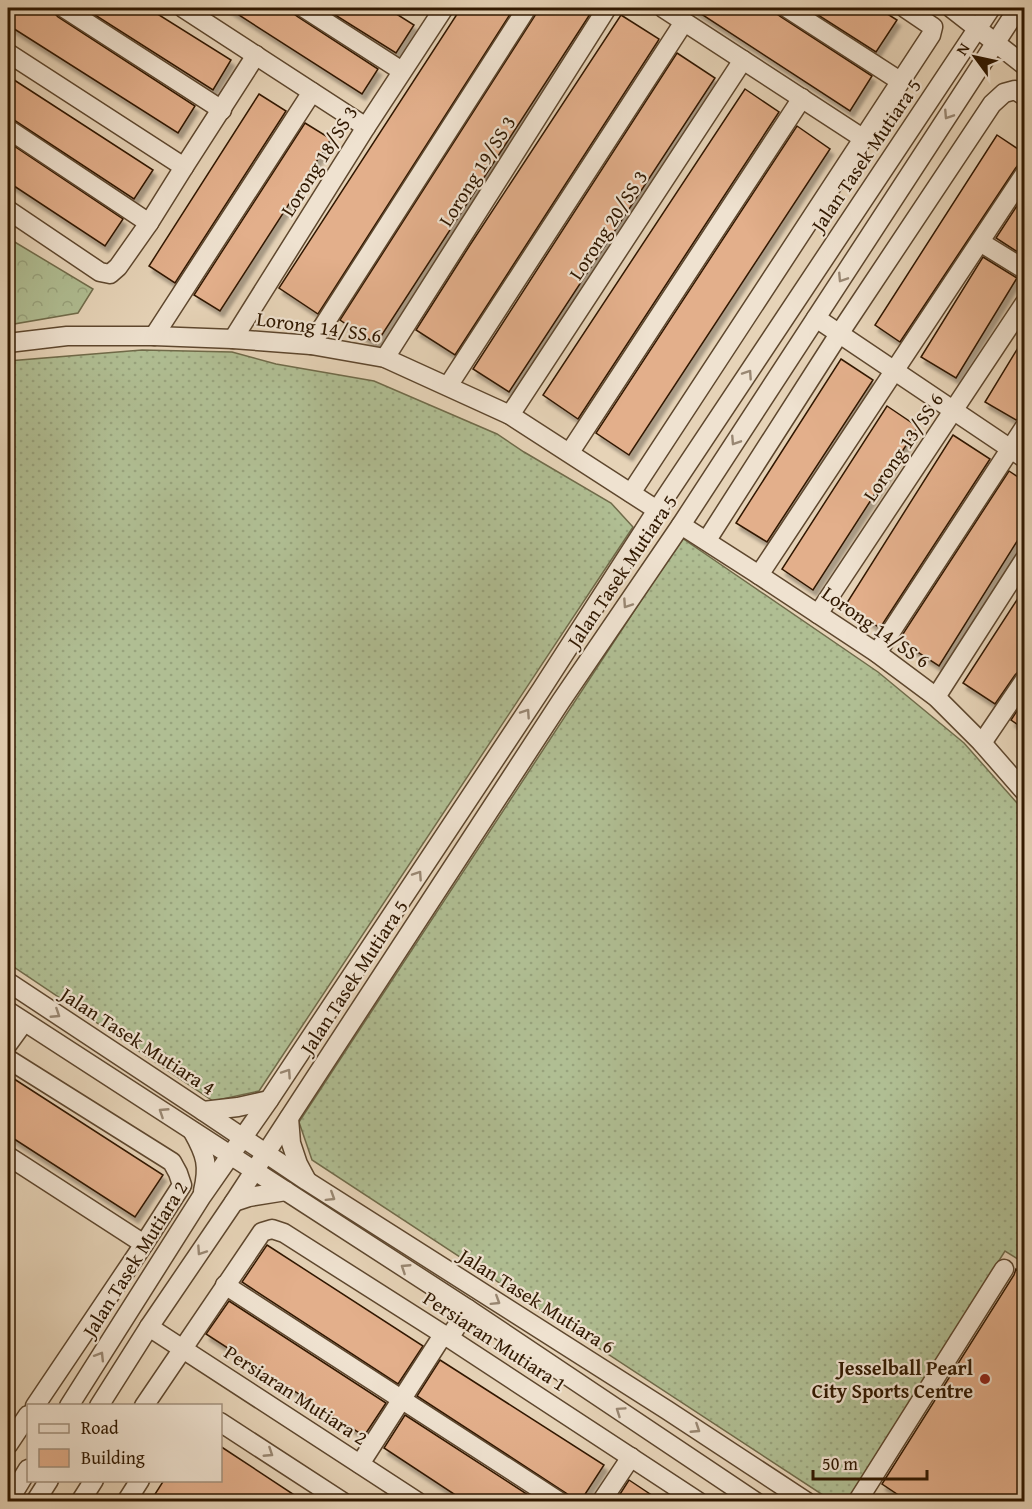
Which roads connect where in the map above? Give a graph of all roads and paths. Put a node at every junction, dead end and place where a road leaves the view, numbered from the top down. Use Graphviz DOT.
graph roads {
  1 [pos="64,8"];
  2 [pos="183,8"];
  3 [pos="304,8"];
  4 [pos="527,8"];
  5 [pos="607,8"];
  6 [pos="663,8"];
  7 [pos="787,8"];
  8 [pos="905,8"];
  9 [pos="951,8"];
  10 [pos="991,8"];
  11 [pos="437,10"];
  12 [pos="1016,14"];
  13 [pos="684,22"];
  14 [pos="978,28"];
  15 [pos="996,43"];
  16 [pos="8,53"];
  17 [pos="256,56"];
  18 [pos="743,60"];
  19 [pos="1024,65"];
  20 [pos="402,71"];
  21 [pos="900,81"];
  22 [pos="312,92"];
  23 [pos="1024,96"];
  24 [pos="802,98"];
  25 [pos="222,110"];
  26 [pos="366,127"];
  27 [pos="8,129"];
  28 [pos="864,139"];
  29 [pos="184,167"];
  30 [pos="1024,175"];
  31 [pos="8,210"];
  32 [pos="149,223"];
  33 [pos="980,242"];
  34 [pos="1024,269"];
  35 [pos="1024,304"];
  36 [pos="826,325"];
  37 [pos="154,336"];
  38 [pos="233,339"];
  39 [pos="8,343"];
  40 [pos="310,345"];
  41 [pos="385,358"];
  42 [pos="894,371"];
  43 [pos="448,386"];
  44 [pos="954,411"];
  45 [pos="510,415"];
  46 [pos="1024,428"];
  47 [pos="570,453"];
  48 [pos="1018,453"];
  49 [pos="631,493"];
  50 [pos="657,510"];
  51 [pos="681,525"];
  52 [pos="706,540"];
  53 [pos="1024,560"];
  54 [pos="759,575"];
  55 [pos="818,614"];
  56 [pos="877,653"];
  57 [pos="1024,681"];
  58 [pos="541,690"];
  59 [pos="936,697"];
  60 [pos="561,701"];
  61 [pos="982,743"];
  62 [pos="1024,792"];
  63 [pos="8,982"];
  64 [pos="8,1011"];
  65 [pos="24,1022"];
  66 [pos="8,1044"];
  67 [pos="8,1059"];
  68 [pos="269,1100"];
  69 [pos="203,1111"];
  70 [pos="289,1118"];
  71 [pos="193,1132"];
  72 [pos="242,1138"];
  73 [pos="265,1153"];
  74 [pos="230,1154"];
  75 [pos="8,1156"];
  76 [pos="254,1171"];
  77 [pos="307,1181"];
  78 [pos="286,1191"];
  79 [pos="202,1196"];
  80 [pos="234,1202"];
  81 [pos="144,1244"];
  82 [pos="1004,1269"];
  83 [pos="225,1285"];
  84 [pos="468,1310"];
  85 [pos="149,1327"];
  86 [pos="446,1336"];
  87 [pos="182,1348"];
  88 [pos="401,1399"];
  89 [pos="43,1403"];
  90 [pos="70,1404"];
  91 [pos="100,1404"];
  92 [pos="145,1404"];
  93 [pos="667,1410"];
  94 [pos="27,1416"];
  95 [pos="222,1423"];
  96 [pos="651,1432"];
  97 [pos="8,1445"];
  98 [pos="631,1457"];
  99 [pos="360,1464"];
  100 [pos="27,1471"];
  101 [pos="48,1482"];
  102 [pos="93,1482"];
  103 [pos="139,1482"];
  104 [pos="8,1502"];
  105 [pos="34,1502"];
  106 [pos="80,1502"];
  107 [pos="126,1502"];
  108 [pos="343,1502"];
  109 [pos="417,1502"];
  110 [pos="560,1502"];
  111 [pos="601,1502"];
  112 [pos="699,1502"];
  113 [pos="756,1502"];
  114 [pos="807,1502"];
  115 [pos="856,1502"];
  1 -- 25 [label="street"];
  2 -- 17 [label="street"];
  3 -- 20 [label="street"];
  4 -- 40 [label="street"];
  5 -- 41 [label="street, Lorong 19/SS 3"];
  6 -- 13 [label="street"];
  7 -- 21 [label="street"];
  8 -- 21 [label="street, Jalan Tasek Mutiara 5"];
  9 -- 14 [label="street"];
  10 -- 14 [label="street, Jalan Tasek Mutiara 5"];
  11 -- 20 [label="street, Lorong 18/SS 3"];
  12 -- 15 [label="street, Jalan Tasek Mutiara 5"];
  13 -- 18 [label="street"];
  13 -- 43 [label="street"];
  14 -- 15 [label="street"];
  50 -- 14 [label="street, Jalan Tasek Mutiara 5, one-way"];
  15 -- 19 [label="street"];
  15 -- 36 [label="street, Jalan Tasek Mutiara 5, one-way"];
  16 -- 29 [label="street"];
  17 -- 22 [label="street"];
  17 -- 25 [label="street"];
  18 -- 24 [label="street"];
  18 -- 45 [label="street, Lorong 20/SS 3"];
  20 -- 26 [label="street, Lorong 18/SS 3"];
  21 -- 28 [label="street, Jalan Tasek Mutiara 5"];
  22 -- 26 [label="street"];
  22 -- 37 [label="street"];
  23 -- 36 [label="street, Jalan Tasek Mutiara 5"];
  24 -- 28 [label="street"];
  24 -- 47 [label="street"];
  25 -- 29 [label="street"];
  26 -- 38 [label="street, Lorong 18/SS 3"];
  27 -- 32 [label="street"];
  28 -- 49 [label="street, Jalan Tasek Mutiara 5"];
  29 -- 32 [label="street"];
  30 -- 33 [label="street"];
  31 -- 32 [label="street"];
  33 -- 34 [label="street"];
  33 -- 42 [label="street"];
  35 -- 44 [label="street, Lorong 13/SS 6"];
  36 -- 42 [label="street"];
  36 -- 51 [label="street, Jalan Tasek Mutiara 5, one-way"];
  36 -- 52 [label="street, Jalan Tasek Mutiara 5"];
  37 -- 38 [label="street, Lorong 14/SS 6"];
  37 -- 39 [label="street, Lorong 14/SS 6"];
  38 -- 40 [label="street, Lorong 14/SS 6"];
  40 -- 41 [label="street, Lorong 14/SS 6"];
  41 -- 43 [label="street, Lorong 14/SS 6"];
  42 -- 44 [label="street"];
  42 -- 54 [label="street"];
  43 -- 45 [label="street, Lorong 14/SS 6"];
  44 -- 48 [label="street"];
  44 -- 55 [label="street, Lorong 13/SS 6"];
  45 -- 47 [label="street, Lorong 14/SS 6"];
  46 -- 48 [label="street"];
  47 -- 49 [label="street, Lorong 14/SS 6"];
  48 -- 56 [label="street"];
  49 -- 50 [label="street, Lorong 14/SS 6"];
  50 -- 58 [label="street, Jalan Tasek Mutiara 5"];
  51 -- 52 [label="street, Lorong 14/SS 6"];
  51 -- 60 [label="street, Jalan Tasek Mutiara 5, one-way"];
  52 -- 54 [label="street, Lorong 14/SS 6"];
  53 -- 59 [label="street"];
  54 -- 55 [label="street, Lorong 14/SS 6"];
  55 -- 56 [label="street, Lorong 14/SS 6"];
  56 -- 59 [label="street, Lorong 14/SS 6"];
  57 -- 61 [label="street"];
  58 -- 60 [label="street"];
  68 -- 58 [label="street, Jalan Tasek Mutiara 5, one-way"];
  59 -- 61 [label="street, Lorong 14/SS 6"];
  60 -- 70 [label="street, Jalan Tasek Mutiara 5"];
  61 -- 62 [label="street, Lorong 14/SS 6"];
  63 -- 69 [label="street, Jalan Tasek Mutiara 4, one-way"];
  64 -- 65 [label="street"];
  65 -- 66 [label="street"];
  71 -- 65 [label="street, one-way"];
  67 -- 81 [label="street"];
  68 -- 69 [label="street"];
  68 -- 72 [label="street, Jalan Tasek Mutiara 5"];
  69 -- 72 [label="street, Jalan Tasek Mutiara 4"];
  70 -- 73 [label="street, Jalan Tasek Mutiara 5"];
  70 -- 77 [label="street"];
  71 -- 74 [label="street"];
  71 -- 79 [label="street"];
  72 -- 73 [label="street, Jalan Tasek Mutiara 6"];
  72 -- 74 [label="street, Jalan Tasek Mutiara 2"];
  73 -- 76 [label="street"];
  73 -- 77 [label="street, Jalan Tasek Mutiara 6"];
  74 -- 76 [label="street"];
  74 -- 79 [label="street, Jalan Tasek Mutiara 2"];
  75 -- 81 [label="street"];
  76 -- 78 [label="street"];
  76 -- 80 [label="street"];
  77 -- 93 [label="street, Jalan Tasek Mutiara 6, one-way"];
  78 -- 80 [label="street"];
  84 -- 78 [label="street, one-way"];
  90 -- 79 [label="street, Jalan Tasek Mutiara 2, one-way"];
  80 -- 85 [label="street, one-way"];
  81 -- 89 [label="street"];
  82 -- 115 [label="street"];
  83 -- 86 [label="street, Persiaran Mutiara 1"];
  83 -- 87 [label="street"];
  83 -- 88 [label="street"];
  84 -- 86 [label="street"];
  96 -- 84 [label="street, one-way"];
  85 -- 87 [label="street, Persiaran Mutiara 2"];
  85 -- 91 [label="street"];
  86 -- 88 [label="street"];
  86 -- 98 [label="street, Persiaran Mutiara 1"];
  87 -- 92 [label="street"];
  87 -- 99 [label="street, Persiaran Mutiara 2"];
  88 -- 99 [label="street"];
  88 -- 110 [label="street"];
  93 -- 96 [label="street"];
  93 -- 114 [label="street, Jalan Tasek Mutiara 6, one-way"];
  94 -- 97 [label="street"];
  95 -- 108 [label="street, one-way"];
  96 -- 113 [label="street"];
  98 -- 111 [label="street"];
  98 -- 112 [label="street, Persiaran Mutiara 1"];
  99 -- 109 [label="street, Persiaran Mutiara 2"];
  100 -- 104 [label="street"];
  101 -- 105 [label="street"];
  102 -- 106 [label="street"];
  103 -- 107 [label="street"];
}
